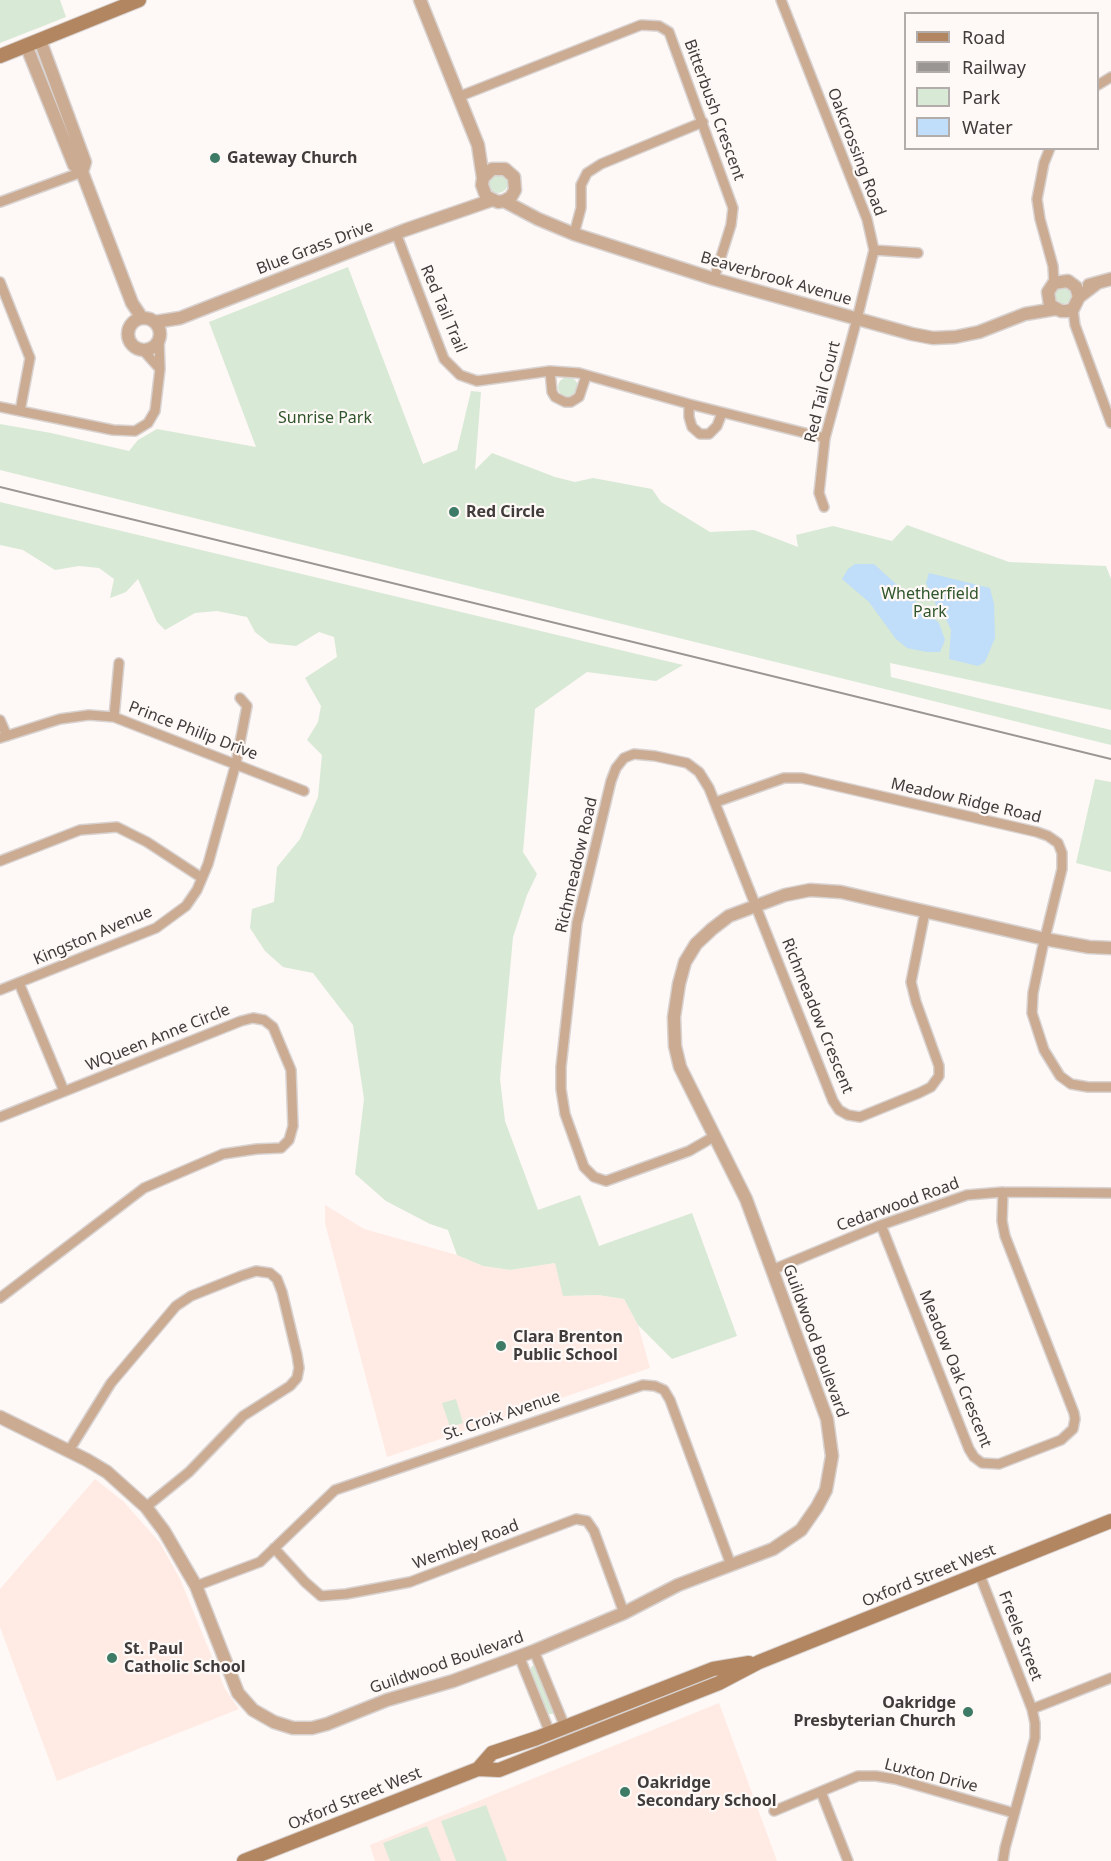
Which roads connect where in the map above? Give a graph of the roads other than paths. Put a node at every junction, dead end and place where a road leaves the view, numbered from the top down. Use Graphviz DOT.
graph roads {
  1 [pos="139,0"];
  2 [pos="420,0"];
  3 [pos="781,0"];
  4 [pos="40,40"];
  5 [pos="26,45"];
  6 [pos="0,56"];
  7 [pos="458,97"];
  8 [pos="703,122"];
  9 [pos="478,145"];
  10 [pos="1049,150"];
  11 [pos="499,168"];
  12 [pos="82,172"];
  13 [pos="482,182"];
  14 [pos="515,190"];
  15 [pos="498,200"];
  16 [pos="0,202"];
  17 [pos="463,209"];
  18 [pos="523,209"];
  19 [pos="396,233"];
  20 [pos="574,234"];
  21 [pos="874,250"];
  22 [pos="918,253"];
  23 [pos="1053,266"];
  24 [pos="714,279"];
  25 [pos="1111,279"];
  26 [pos="0,282"];
  27 [pos="1051,287"];
  28 [pos="1069,299"];
  29 [pos="1025,314"];
  30 [pos="180,318"];
  31 [pos="857,319"];
  32 [pos="137,320"];
  33 [pos="155,322"];
  34 [pos="160,337"];
  35 [pos="142,349"];
  36 [pos="160,369"];
  37 [pos="550,371"];
  38 [pos="586,376"];
  39 [pos="1107,399"];
  40 [pos="689,404"];
  41 [pos="0,407"];
  42 [pos="20,411"];
  43 [pos="722,413"];
  44 [pos="1111,423"];
  45 [pos="825,438"];
  46 [pos="824,507"];
  47 [pos="119,663"];
  48 [pos="240,698"];
  49 [pos="114,717"];
  50 [pos="0,720"];
  51 [pos="3,737"];
  52 [pos="236,763"];
  53 [pos="304,791"];
  54 [pos="716,802"];
  55 [pos="0,861"];
  56 [pos="202,878"];
  57 [pos="757,905"];
  58 [pos="925,912"];
  59 [pos="1045,939"];
  60 [pos="1111,948"];
  61 [pos="20,983"];
  62 [pos="0,990"];
  63 [pos="1111,1087"];
  64 [pos="64,1091"];
  65 [pos="0,1117"];
  66 [pos="715,1136"];
  67 [pos="1003,1192"];
  68 [pos="1111,1192"];
  69 [pos="881,1226"];
  70 [pos="772,1270"];
  71 [pos="0,1298"];
  72 [pos="1,1421"];
  73 [pos="70,1449"];
  74 [pos="146,1507"];
  75 [pos="1111,1521"];
  76 [pos="274,1548"];
  77 [pos="731,1565"];
  78 [pos="979,1573"];
  79 [pos="196,1586"];
  80 [pos="624,1613"];
  81 [pos="534,1651"];
  82 [pos="519,1656"];
  83 [pos="759,1662"];
  84 [pos="1111,1678"];
  85 [pos="1032,1709"];
  86 [pos="565,1727"];
  87 [pos="550,1733"];
  88 [pos="478,1768"];
  89 [pos="821,1792"];
  90 [pos="774,1811"];
  91 [pos="1014,1813"];
  92 [pos="244,1861"];
  93 [pos="848,1861"];
  94 [pos="1003,1861"];
  1 -- 4 [label="main road"];
  2 -- 7 [label="street"];
  3 -- 21 [label="street, Oakcrossing Road"];
  4 -- 5 [label="main road"];
  4 -- 12 [label="street"];
  5 -- 6 [label="main road"];
  5 -- 12 [label="street"];
  7 -- 8 [label="street, Bitterbush Crescent"];
  7 -- 9 [label="street"];
  8 -- 20 [label="street"];
  8 -- 24 [label="street, Bitterbush Crescent"];
  9 -- 11 [label="street"];
  9 -- 13 [label="street"];
  10 -- 23 [label="street"];
  11 -- 13 [label="street"];
  11 -- 14 [label="street"];
  12 -- 16 [label="street"];
  12 -- 32 [label="street"];
  13 -- 15 [label="street"];
  13 -- 17 [label="street"];
  14 -- 15 [label="street"];
  14 -- 18 [label="street"];
  15 -- 17 [label="street, Blue Grass Drive"];
  15 -- 18 [label="street, Beaverbrook Avenue"];
  17 -- 19 [label="street, Blue Grass Drive"];
  18 -- 20 [label="street, Beaverbrook Avenue"];
  19 -- 30 [label="street, Blue Grass Drive"];
  19 -- 37 [label="street, Red Tail Trail"];
  20 -- 24 [label="street, Beaverbrook Avenue"];
  21 -- 22 [label="street"];
  21 -- 31 [label="street, Oakcrossing Road"];
  23 -- 27 [label="street"];
  23 -- 28 [label="street"];
  24 -- 31 [label="street, Beaverbrook Avenue"];
  25 -- 28 [label="street, Beaverbrook Avenue"];
  26 -- 42 [label="street"];
  27 -- 28 [label="street"];
  27 -- 28 [label="street"];
  27 -- 29 [label="street, Beaverbrook Avenue"];
  28 -- 29 [label="street, Beaverbrook Avenue"];
  28 -- 39 [label="street"];
  29 -- 31 [label="street, Beaverbrook Avenue"];
  30 -- 33 [label="street, Blue Grass Drive"];
  30 -- 34 [label="street, Blue Grass Drive"];
  31 -- 45 [label="street, Red Tail Court"];
  32 -- 33 [label="street"];
  32 -- 35 [label="street"];
  33 -- 34 [label="street"];
  34 -- 35 [label="street"];
  34 -- 36 [label="street"];
  35 -- 36 [label="street"];
  36 -- 42 [label="street"];
  37 -- 38 [label="street, Red Tail Trail"];
  37 -- 38 [label="street"];
  38 -- 40 [label="street, Red Tail Trail"];
  39 -- 44 [label="street"];
  40 -- 43 [label="street, Red Tail Trail"];
  40 -- 43 [label="street"];
  41 -- 42 [label="street"];
  43 -- 45 [label="street, Red Tail Trail"];
  45 -- 46 [label="street, Red Tail Court"];
  47 -- 49 [label="street"];
  48 -- 52 [label="street, Kingston Avenue"];
  49 -- 51 [label="street, Prince Philip Drive"];
  49 -- 52 [label="street, Prince Philip Drive"];
  50 -- 51 [label="street"];
  52 -- 53 [label="street, Prince Philip Drive"];
  52 -- 56 [label="street, Kingston Avenue"];
  54 -- 57 [label="street, Richmeadow Road"];
  54 -- 59 [label="street, Meadow Ridge Road"];
  54 -- 66 [label="street, Richmeadow Road"];
  55 -- 56 [label="street"];
  56 -- 61 [label="street, Kingston Avenue"];
  57 -- 58 [label="street, Guildwood Boulevard"];
  57 -- 58 [label="street, Richmeadow Crescent"];
  57 -- 66 [label="street, Guildwood Boulevard"];
  58 -- 59 [label="street, Guildwood Boulevard"];
  59 -- 60 [label="street, Guildwood Boulevard"];
  59 -- 63 [label="street, Meadow Ridge Road"];
  61 -- 62 [label="street, Kingston Avenue"];
  61 -- 64 [label="street"];
  64 -- 65 [label="street, WQueen Anne Circle"];
  64 -- 71 [label="street, WQueen Anne Circle"];
  66 -- 70 [label="street, Guildwood Boulevard"];
  67 -- 68 [label="street, Cedarwood Road"];
  67 -- 69 [label="street, Cedarwood Road"];
  67 -- 69 [label="street, Meadow Oak Crescent"];
  69 -- 70 [label="street, Cedarwood Road"];
  70 -- 77 [label="street, Guildwood Boulevard"];
  72 -- 73 [label="street, Guildwood Boulevard"];
  73 -- 74 [label="street, Guildwood Boulevard"];
  73 -- 74 [label="street"];
  74 -- 79 [label="street, Guildwood Boulevard"];
  75 -- 78 [label="main road, Oxford Street West"];
  76 -- 77 [label="street, St. Croix Avenue"];
  76 -- 79 [label="street, St. Croix Avenue"];
  76 -- 80 [label="street, Wembley Road"];
  77 -- 80 [label="street, Guildwood Boulevard"];
  78 -- 83 [label="main road, Oxford Street West"];
  78 -- 85 [label="street, Freele Street"];
  79 -- 82 [label="street, Guildwood Boulevard"];
  80 -- 81 [label="street, Guildwood Boulevard"];
  81 -- 82 [label="street, Guildwood Boulevard"];
  81 -- 86 [label="street"];
  82 -- 87 [label="street"];
  83 -- 86 [label="main road, Oxford Street West"];
  83 -- 88 [label="main road, Oxford Street West"];
  84 -- 85 [label="street"];
  85 -- 91 [label="street, Freele Street"];
  86 -- 87 [label="main road, Oxford Street West"];
  87 -- 88 [label="main road, Oxford Street West"];
  88 -- 92 [label="main road, Oxford Street West"];
  89 -- 90 [label="street, Luxton Drive"];
  89 -- 91 [label="street, Luxton Drive"];
  89 -- 93 [label="street"];
  91 -- 94 [label="street, Freele Street"];
}
